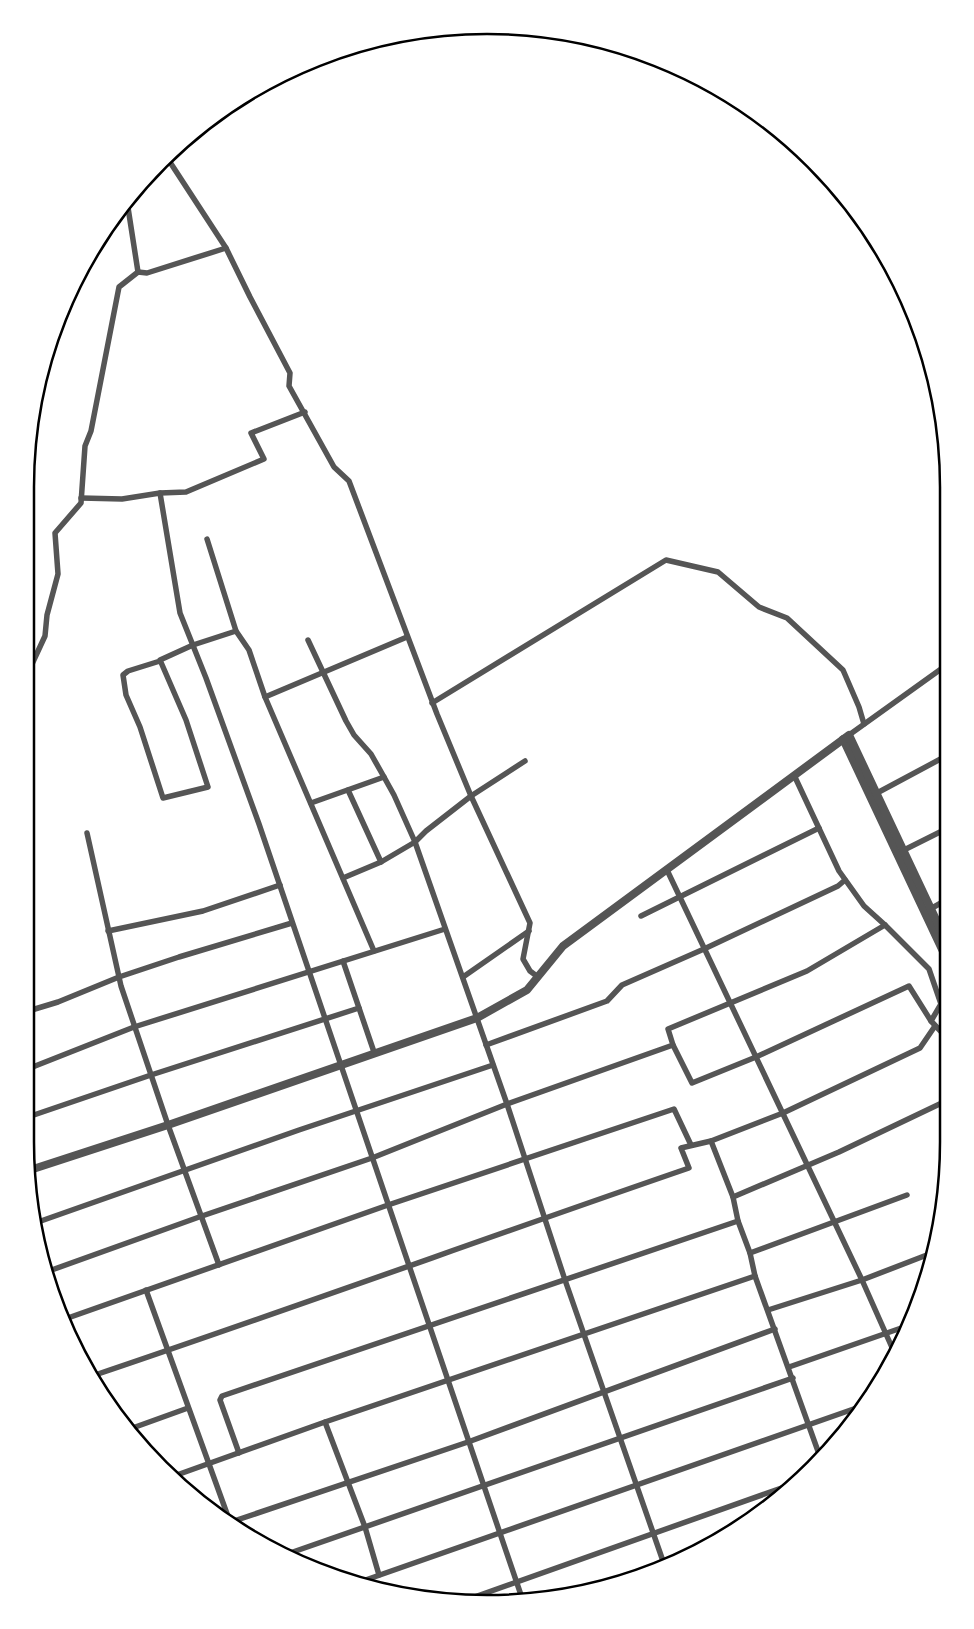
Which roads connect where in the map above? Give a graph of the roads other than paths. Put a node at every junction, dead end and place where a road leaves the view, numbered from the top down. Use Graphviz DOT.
graph roads {
  1 [pos="171,163"];
  2 [pos="128,209"];
  3 [pos="226,248"];
  4 [pos="138,272"];
  5 [pos="305,412"];
  6 [pos="160,493"];
  7 [pos="81,498"];
  8 [pos="207,539"];
  9 [pos="236,631"];
  10 [pos="407,638"];
  11 [pos="308,640"];
  12 [pos="193,645"];
  13 [pos="34,660"];
  14 [pos="160,661"];
  15 [pos="940,670"];
  16 [pos="324,674"];
  17 [pos="265,697"];
  18 [pos="432,703"];
  19 [pos="864,724"];
  20 [pos="846,737"];
  21 [pos="940,759"];
  22 [pos="525,761"];
  23 [pos="794,776"];
  24 [pos="384,777"];
  25 [pos="348,790"];
  26 [pos="877,793"];
  27 [pos="471,796"];
  28 [pos="311,803"];
  29 [pos="819,828"];
  30 [pos="940,832"];
  31 [pos="87,833"];
  32 [pos="415,842"];
  33 [pos="904,850"];
  34 [pos="381,862"];
  35 [pos="667,870"];
  36 [pos="343,878"];
  37 [pos="845,880"];
  38 [pos="280,885"];
  39 [pos="680,897"];
  40 [pos="940,904"];
  41 [pos="932,908"];
  42 [pos="641,916"];
  43 [pos="292,923"];
  44 [pos="885,925"];
  45 [pos="940,926"];
  46 [pos="445,929"];
  47 [pos="108,931"];
  48 [pos="529,931"];
  49 [pos="940,944"];
  50 [pos="704,949"];
  51 [pos="374,951"];
  52 [pos="343,961"];
  53 [pos="308,972"];
  54 [pos="463,977"];
  55 [pos="538,977"];
  56 [pos="119,978"];
  57 [pos="940,1001"];
  58 [pos="730,1003"];
  59 [pos="940,1006"];
  60 [pos="359,1008"];
  61 [pos="34,1009"];
  62 [pos="325,1018"];
  63 [pos="477,1018"];
  64 [pos="933,1023"];
  65 [pos="134,1027"];
  66 [pos="940,1030"];
  67 [pos="486,1045"];
  68 [pos="674,1045"];
  69 [pos="374,1052"];
  70 [pos="756,1057"];
  71 [pos="340,1064"];
  72 [pos="493,1065"];
  73 [pos="34,1066"];
  74 [pos="151,1075"];
  75 [pos="507,1104"];
  76 [pos="940,1104"];
  77 [pos="356,1111"];
  78 [pos="782,1113"];
  79 [pos="34,1115"];
  80 [pos="168,1126"];
  81 [pos="711,1141"];
  82 [pos="692,1146"];
  83 [pos="372,1158"];
  84 [pos="526,1158"];
  85 [pos="807,1166"];
  86 [pos="35,1168"];
  87 [pos="184,1169"];
  88 [pos="907,1195"];
  89 [pos="733,1197"];
  90 [pos="388,1205"];
  91 [pos="202,1216"];
  92 [pos="544,1218"];
  93 [pos="41,1221"];
  94 [pos="738,1221"];
  95 [pos="834,1222"];
  96 [pos="750,1253"];
  97 [pos="926,1255"];
  98 [pos="219,1265"];
  99 [pos="409,1267"];
  100 [pos="52,1270"];
  101 [pos="755,1276"];
  102 [pos="565,1280"];
  103 [pos="862,1280"];
  104 [pos="146,1290"];
  105 [pos="768,1310"];
  106 [pos="69,1317"];
  107 [pos="428,1326"];
  108 [pos="775,1329"];
  109 [pos="900,1329"];
  110 [pos="584,1334"];
  111 [pos="886,1334"];
  112 [pos="892,1347"];
  113 [pos="168,1350"];
  114 [pos="789,1367"];
  115 [pos="97,1374"];
  116 [pos="793,1378"];
  117 [pos="448,1382"];
  118 [pos="604,1392"];
  119 [pos="188,1408"];
  120 [pos="853,1409"];
  121 [pos="325,1422"];
  122 [pos="808,1425"];
  123 [pos="135,1427"];
  124 [pos="621,1439"];
  125 [pos="468,1442"];
  126 [pos="818,1451"];
  127 [pos="239,1453"];
  128 [pos="209,1464"];
  129 [pos="179,1474"];
  130 [pos="347,1482"];
  131 [pos="637,1485"];
  132 [pos="483,1487"];
  133 [pos="779,1489"];
  134 [pos="227,1513"];
  135 [pos="236,1520"];
  136 [pos="365,1528"];
  137 [pos="499,1533"];
  138 [pos="654,1533"];
  139 [pos="295,1552"];
  140 [pos="663,1560"];
  141 [pos="379,1574"];
  142 [pos="366,1579"];
  143 [pos="516,1583"];
  144 [pos="520,1594"];
  145 [pos="481,1595"];
  1 -- 3 [label="street"];
  2 -- 4 [label="street"];
  3 -- 4 [label="street"];
  3 -- 5 [label="street"];
  4 -- 7 [label="street"];
  5 -- 6 [label="street"];
  5 -- 10 [label="street"];
  6 -- 7 [label="street"];
  6 -- 12 [label="street"];
  7 -- 13 [label="street"];
  8 -- 9 [label="street"];
  9 -- 12 [label="street"];
  9 -- 17 [label="street"];
  10 -- 16 [label="street"];
  10 -- 18 [label="street"];
  11 -- 16 [label="street"];
  12 -- 14 [label="street"];
  12 -- 38 [label="street"];
  14 -- 14 [label="street"];
  15 -- 19 [label="street"];
  16 -- 17 [label="street"];
  16 -- 24 [label="street"];
  17 -- 28 [label="street"];
  18 -- 19 [label="street"];
  18 -- 27 [label="street"];
  19 -- 20 [label="street"];
  20 -- 23 [label="street"];
  20 -- 26 [label="street"];
  20 -- 49 [label="street"];
  21 -- 26 [label="street"];
  22 -- 27 [label="street"];
  23 -- 29 [label="street"];
  23 -- 35 [label="street"];
  24 -- 25 [label="street"];
  24 -- 32 [label="street"];
  25 -- 28 [label="street"];
  25 -- 34 [label="street"];
  26 -- 33 [label="street"];
  27 -- 32 [label="street"];
  27 -- 48 [label="street"];
  28 -- 36 [label="street"];
  29 -- 37 [label="street"];
  29 -- 39 [label="street"];
  30 -- 33 [label="street"];
  31 -- 47 [label="street"];
  32 -- 34 [label="street"];
  32 -- 46 [label="street"];
  33 -- 41 [label="street"];
  34 -- 36 [label="street"];
  35 -- 39 [label="street"];
  35 -- 55 [label="street"];
  36 -- 51 [label="street"];
  37 -- 44 [label="street"];
  37 -- 50 [label="street"];
  38 -- 43 [label="street"];
  38 -- 47 [label="street"];
  39 -- 42 [label="street"];
  39 -- 50 [label="street"];
  40 -- 41 [label="street"];
  41 -- 45 [label="street"];
  43 -- 53 [label="street"];
  43 -- 56 [label="street"];
  44 -- 57 [label="street"];
  44 -- 58 [label="street"];
  46 -- 51 [label="street"];
  46 -- 54 [label="street"];
  47 -- 56 [label="street"];
  48 -- 54 [label="street"];
  48 -- 55 [label="street"];
  50 -- 58 [label="street"];
  50 -- 67 [label="street"];
  51 -- 52 [label="street"];
  52 -- 53 [label="street"];
  52 -- 60 [label="street"];
  53 -- 62 [label="street"];
  53 -- 65 [label="street"];
  54 -- 63 [label="street"];
  55 -- 63 [label="street"];
  56 -- 61 [label="street"];
  56 -- 65 [label="street"];
  58 -- 68 [label="street"];
  58 -- 70 [label="street"];
  59 -- 64 [label="street"];
  60 -- 62 [label="street"];
  60 -- 69 [label="street"];
  62 -- 71 [label="street"];
  62 -- 74 [label="street"];
  63 -- 67 [label="street"];
  63 -- 69 [label="street"];
  64 -- 66 [label="street"];
  64 -- 70 [label="street"];
  64 -- 78 [label="street"];
  65 -- 73 [label="street"];
  65 -- 74 [label="street"];
  67 -- 72 [label="street"];
  68 -- 70 [label="street"];
  68 -- 75 [label="street"];
  69 -- 71 [label="street"];
  70 -- 78 [label="street"];
  71 -- 77 [label="street"];
  71 -- 80 [label="street"];
  72 -- 75 [label="street"];
  72 -- 77 [label="street"];
  74 -- 79 [label="street"];
  74 -- 80 [label="street"];
  75 -- 83 [label="street"];
  75 -- 84 [label="street"];
  76 -- 85 [label="street"];
  77 -- 83 [label="street"];
  77 -- 87 [label="street"];
  78 -- 81 [label="street"];
  78 -- 85 [label="street"];
  80 -- 86 [label="street"];
  80 -- 87 [label="street"];
  81 -- 82 [label="street"];
  81 -- 89 [label="street"];
  82 -- 84 [label="street"];
  82 -- 92 [label="street"];
  83 -- 90 [label="street"];
  83 -- 91 [label="street"];
  84 -- 90 [label="street"];
  84 -- 92 [label="street"];
  85 -- 89 [label="street"];
  85 -- 95 [label="street"];
  87 -- 91 [label="street"];
  87 -- 93 [label="street"];
  88 -- 95 [label="street"];
  89 -- 94 [label="street"];
  90 -- 98 [label="street"];
  90 -- 99 [label="street"];
  91 -- 98 [label="street"];
  91 -- 100 [label="street"];
  92 -- 99 [label="street"];
  92 -- 102 [label="street"];
  94 -- 96 [label="street"];
  94 -- 102 [label="street"];
  95 -- 96 [label="street"];
  95 -- 103 [label="street"];
  96 -- 101 [label="street"];
  97 -- 103 [label="street"];
  98 -- 104 [label="street"];
  99 -- 107 [label="street"];
  99 -- 113 [label="street"];
  101 -- 105 [label="street"];
  101 -- 110 [label="street"];
  102 -- 107 [label="street"];
  102 -- 110 [label="street"];
  103 -- 105 [label="street"];
  103 -- 111 [label="street"];
  104 -- 106 [label="street"];
  104 -- 113 [label="street"];
  105 -- 108 [label="street"];
  107 -- 117 [label="street"];
  107 -- 127 [label="street"];
  108 -- 114 [label="street"];
  108 -- 118 [label="street"];
  109 -- 111 [label="street"];
  110 -- 117 [label="street"];
  110 -- 118 [label="street"];
  111 -- 112 [label="street"];
  111 -- 114 [label="street"];
  113 -- 115 [label="street"];
  113 -- 119 [label="street"];
  114 -- 116 [label="street"];
  116 -- 122 [label="street"];
  116 -- 124 [label="street"];
  117 -- 121 [label="street"];
  117 -- 125 [label="street"];
  118 -- 124 [label="street"];
  118 -- 125 [label="street"];
  119 -- 123 [label="street"];
  119 -- 128 [label="street"];
  120 -- 122 [label="street"];
  121 -- 127 [label="street"];
  121 -- 130 [label="street"];
  122 -- 126 [label="street"];
  122 -- 131 [label="street"];
  124 -- 131 [label="street"];
  124 -- 132 [label="street"];
  125 -- 130 [label="street"];
  125 -- 132 [label="street"];
  127 -- 128 [label="street"];
  128 -- 129 [label="street"];
  128 -- 134 [label="street"];
  130 -- 135 [label="street"];
  130 -- 136 [label="street"];
  131 -- 137 [label="street"];
  131 -- 138 [label="street"];
  132 -- 136 [label="street"];
  132 -- 137 [label="street"];
  133 -- 138 [label="street"];
  136 -- 139 [label="street"];
  136 -- 141 [label="street"];
  137 -- 141 [label="street"];
  137 -- 143 [label="street"];
  138 -- 140 [label="street"];
  138 -- 143 [label="street"];
  141 -- 142 [label="street"];
  143 -- 144 [label="street"];
  143 -- 145 [label="street"];
}
